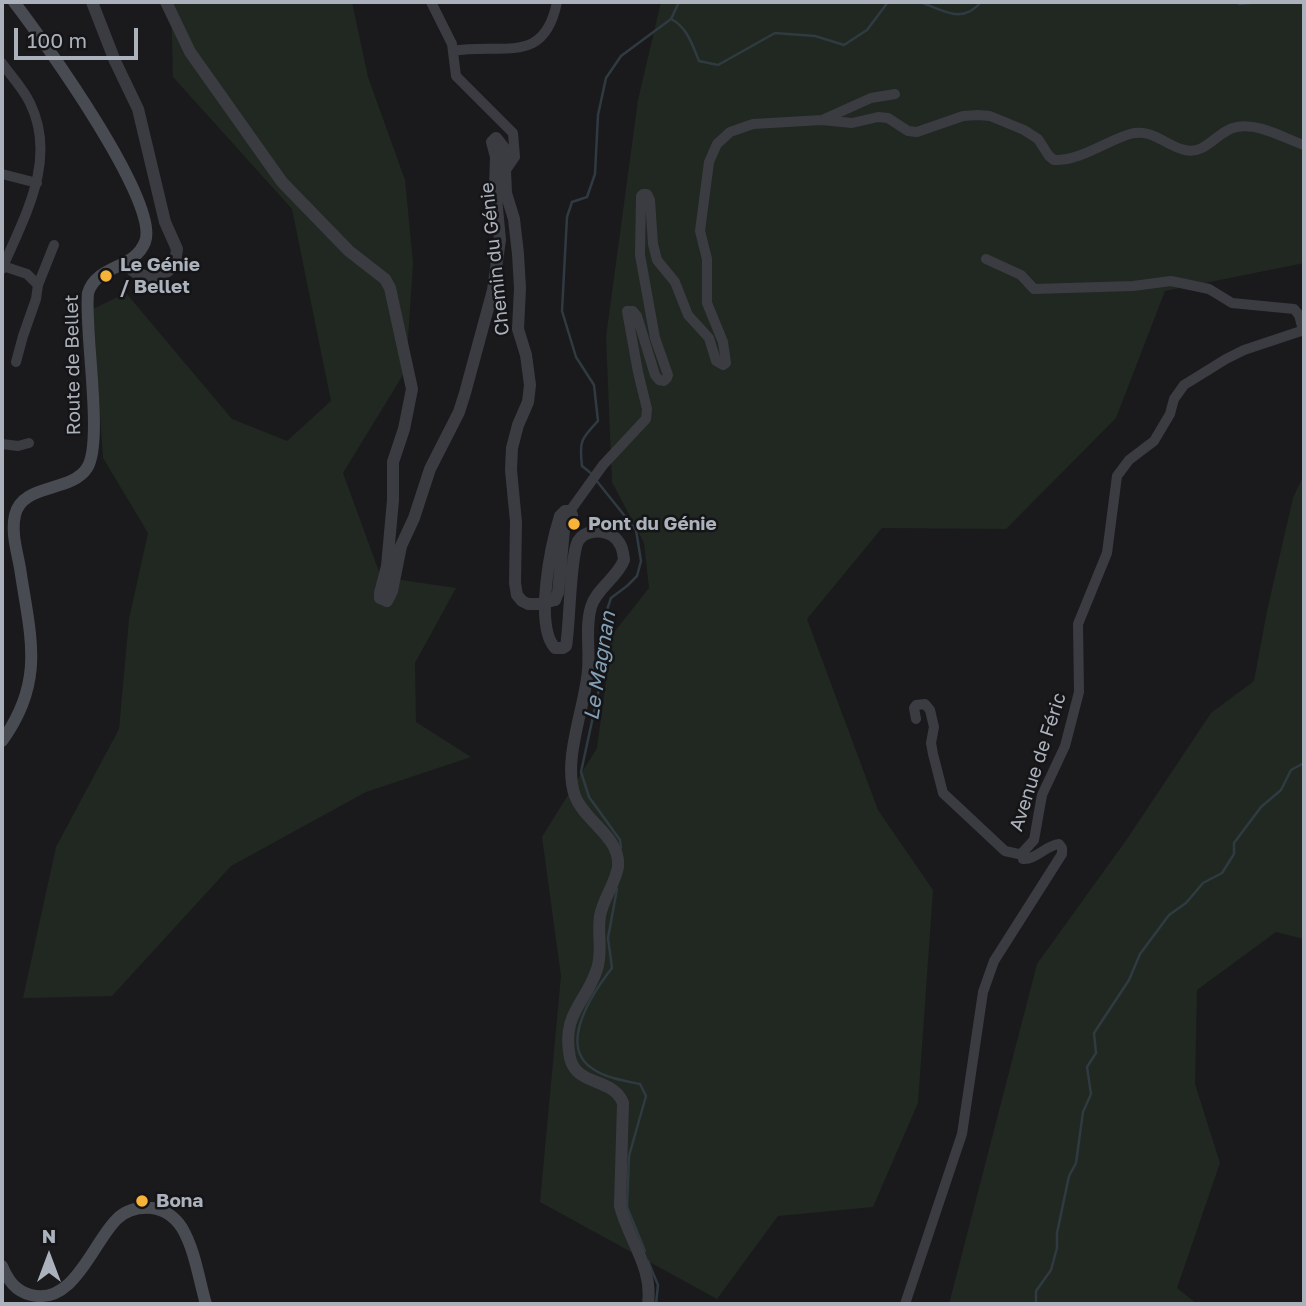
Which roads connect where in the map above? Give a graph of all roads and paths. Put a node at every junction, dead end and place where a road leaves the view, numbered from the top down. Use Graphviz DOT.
graph roads {
  1 [pos="14,2"];
  2 [pos="92,2"];
  3 [pos="166,2"];
  4 [pos="431,2"];
  5 [pos="557,2"];
  6 [pos="453,51"];
  7 [pos="2,63"];
  8 [pos="895,94"];
  9 [pos="822,120"];
  10 [pos="1304,145"];
  11 [pos="506,170"];
  12 [pos="2,174"];
  13 [pos="37,183"];
  14 [pos="54,245"];
  15 [pos="986,259"];
  16 [pos="124,264"];
  17 [pos="2,268"];
  18 [pos="38,285"];
  19 [pos="1304,330"];
  20 [pos="16,362"];
  21 [pos="29,443"];
  22 [pos="2,444"];
  23 [pos="570,511"];
  24 [pos="916,719"];
  25 [pos="2,741"];
  26 [pos="1023,855"];
  27 [pos="2,1266"];
  28 [pos="206,1304"];
  29 [pos="648,1304"];
  30 [pos="905,1304"];
  1 -- 16 [label="main road, Route de Bellet"];
  2 -- 16 [label="street"];
  3 -- 11 [label="street, Chemin du Génie"];
  4 -- 6 [label="street"];
  5 -- 6 [label="street"];
  6 -- 11 [label="street"];
  7 -- 13 [label="street"];
  8 -- 9 [label="street"];
  9 -- 10 [label="street, Chemin du Génie"];
  9 -- 23 [label="street, Chemin du Génie"];
  11 -- 23 [label="street, Chemin du Génie, bridge"];
  12 -- 13 [label="street"];
  13 -- 17 [label="street"];
  14 -- 18 [label="street"];
  15 -- 19 [label="street"];
  16 -- 25 [label="main road, Route de Bellet"];
  17 -- 18 [label="street"];
  18 -- 20 [label="street"];
  19 -- 26 [label="street, Avenue de Féric"];
  21 -- 22 [label="street"];
  23 -- 29 [label="street"];
  24 -- 26 [label="street"];
  26 -- 30 [label="street, Avenue de Féric"];
  27 -- 28 [label="main road"];
}
